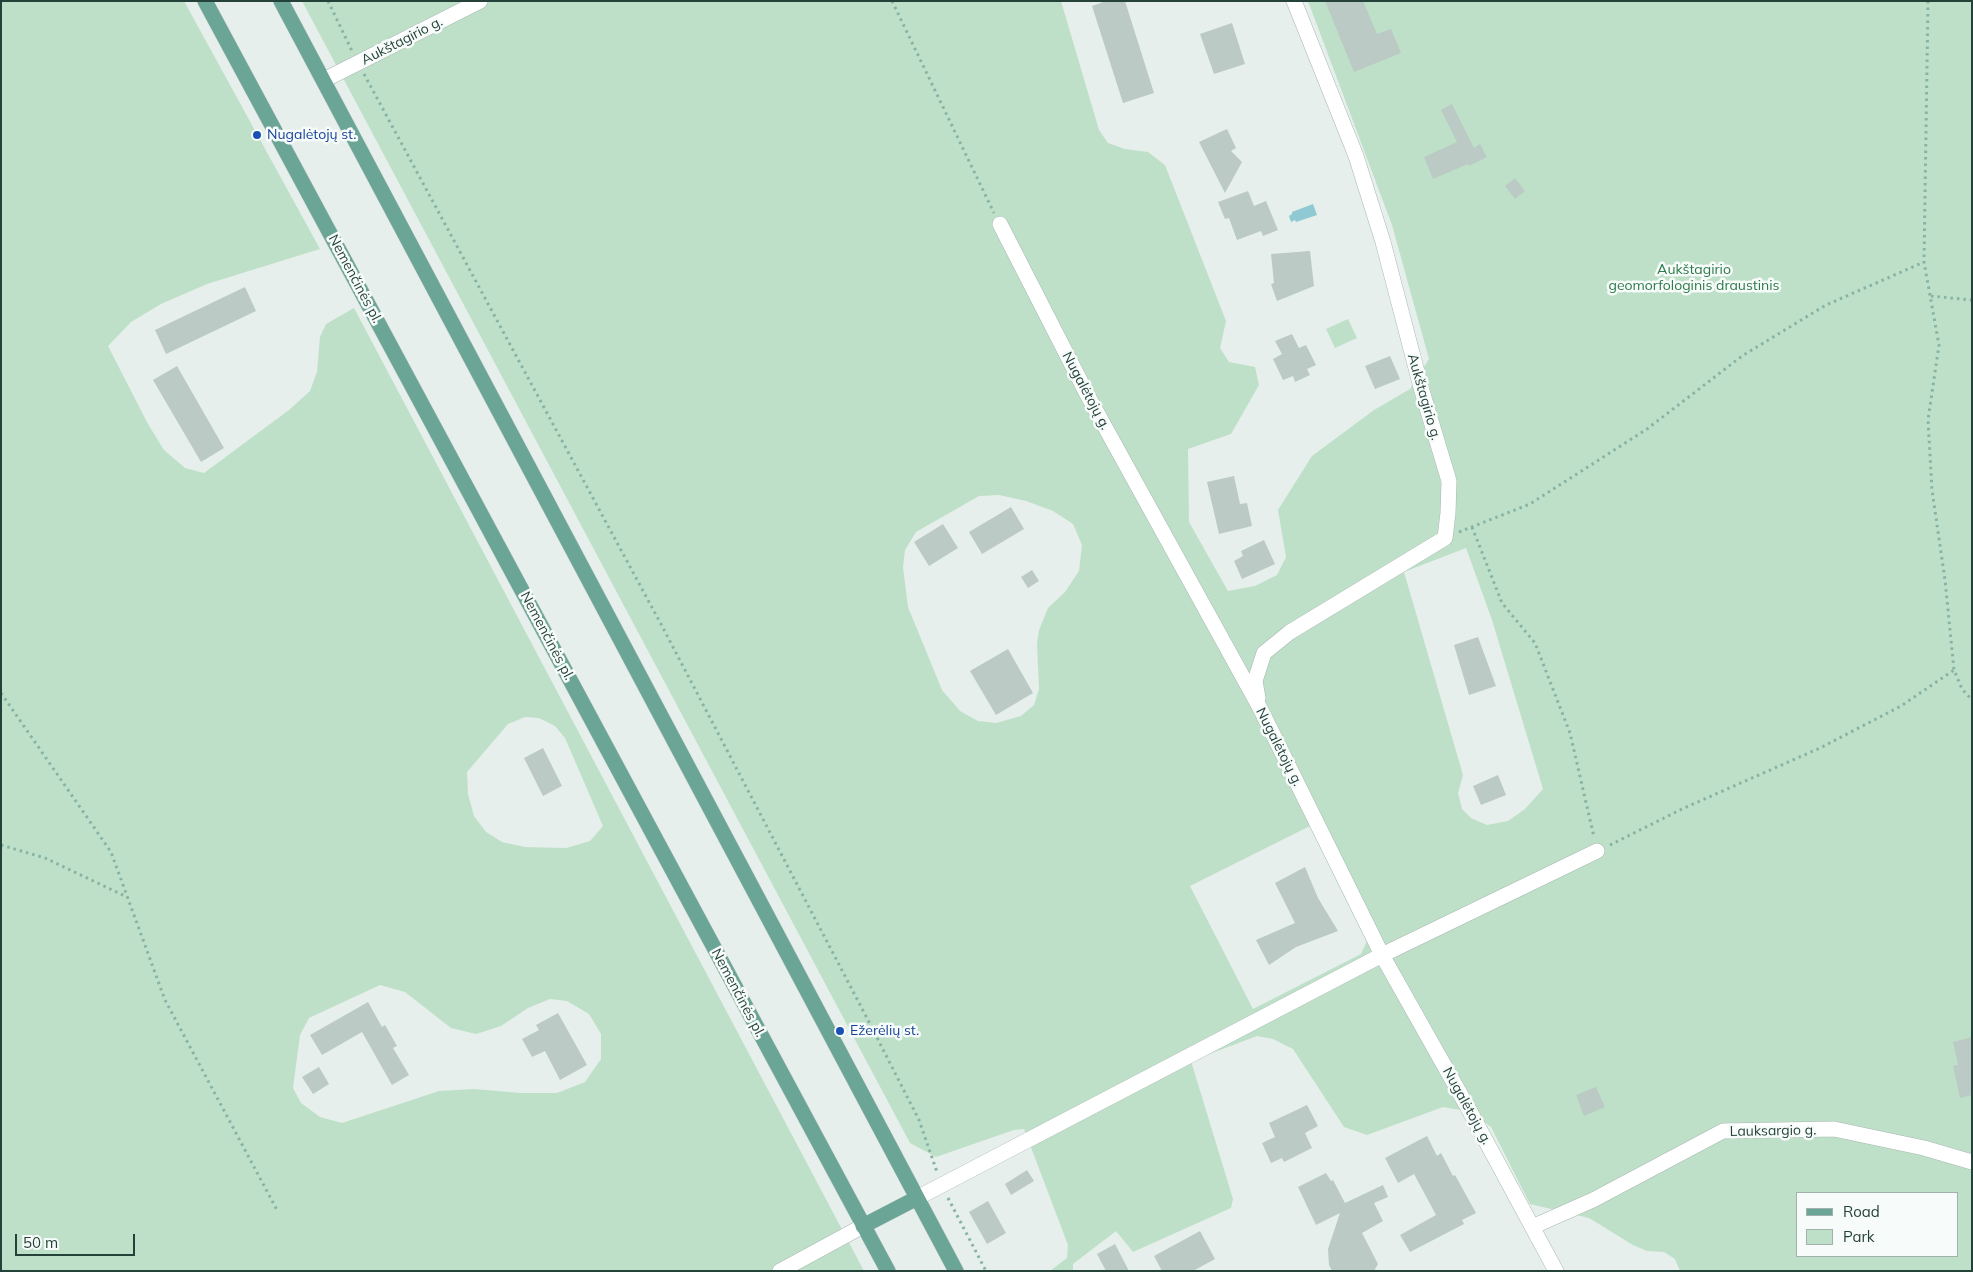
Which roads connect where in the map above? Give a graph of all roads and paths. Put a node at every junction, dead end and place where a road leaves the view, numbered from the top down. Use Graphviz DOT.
graph roads {
  1 [pos="205,1"];
  2 [pos="281,1"];
  3 [pos="328,1"];
  4 [pos="480,1"];
  5 [pos="892,1"];
  6 [pos="1294,1"];
  7 [pos="1928,1"];
  8 [pos="358,63"];
  9 [pos="324,80"];
  10 [pos="1000,224"];
  11 [pos="1924,262"];
  12 [pos="1930,296"];
  13 [pos="1972,300"];
  14 [pos="1472,527"];
  15 [pos="1445,538"];
  16 [pos="1954,670"];
  17 [pos="1,693"];
  18 [pos="1972,700"];
  19 [pos="1260,708"];
  20 [pos="1,845"];
  21 [pos="1597,851"];
  22 [pos="127,897"];
  23 [pos="1382,955"];
  24 [pos="1972,1162"];
  25 [pos="942,1186"];
  26 [pos="917,1198"];
  27 [pos="277,1210"];
  28 [pos="863,1226"];
  29 [pos="1532,1227"];
  30 [pos="780,1271"];
  31 [pos="888,1271"];
  32 [pos="956,1271"];
  33 [pos="986,1271"];
  34 [pos="1556,1271"];
  1 -- 28 [label="main road, Nemenčinės pl."];
  2 -- 9 [label="main road"];
  3 -- 8 [label="path"];
  4 -- 8 [label="street, Aukštagirio g."];
  5 -- 10 [label="path"];
  6 -- 15 [label="street, Aukštagirio g."];
  7 -- 11 [label="path"];
  8 -- 9 [label="street, Aukštagirio g."];
  8 -- 25 [label="path"];
  9 -- 26 [label="main road"];
  10 -- 19 [label="street, Nugalėtojų g."];
  11 -- 12 [label="path"];
  11 -- 14 [label="path"];
  12 -- 13 [label="path"];
  12 -- 16 [label="path"];
  14 -- 15 [label="path"];
  14 -- 21 [label="path"];
  15 -- 19 [label="street"];
  16 -- 18 [label="path"];
  16 -- 21 [label="path"];
  17 -- 22 [label="path"];
  19 -- 23 [label="street, Nugalėtojų g."];
  20 -- 22 [label="path"];
  21 -- 23 [label="street"];
  22 -- 27 [label="path"];
  23 -- 25 [label="street"];
  23 -- 29 [label="street, Nugalėtojų g."];
  24 -- 29 [label="street, Lauksargio g."];
  25 -- 26 [label="street"];
  25 -- 33 [label="path"];
  26 -- 28 [label="main road"];
  26 -- 32 [label="main road"];
  28 -- 30 [label="street"];
  28 -- 31 [label="main road, Nemenčinės pl."];
  29 -- 34 [label="street, Nugalėtojų g."];
}
